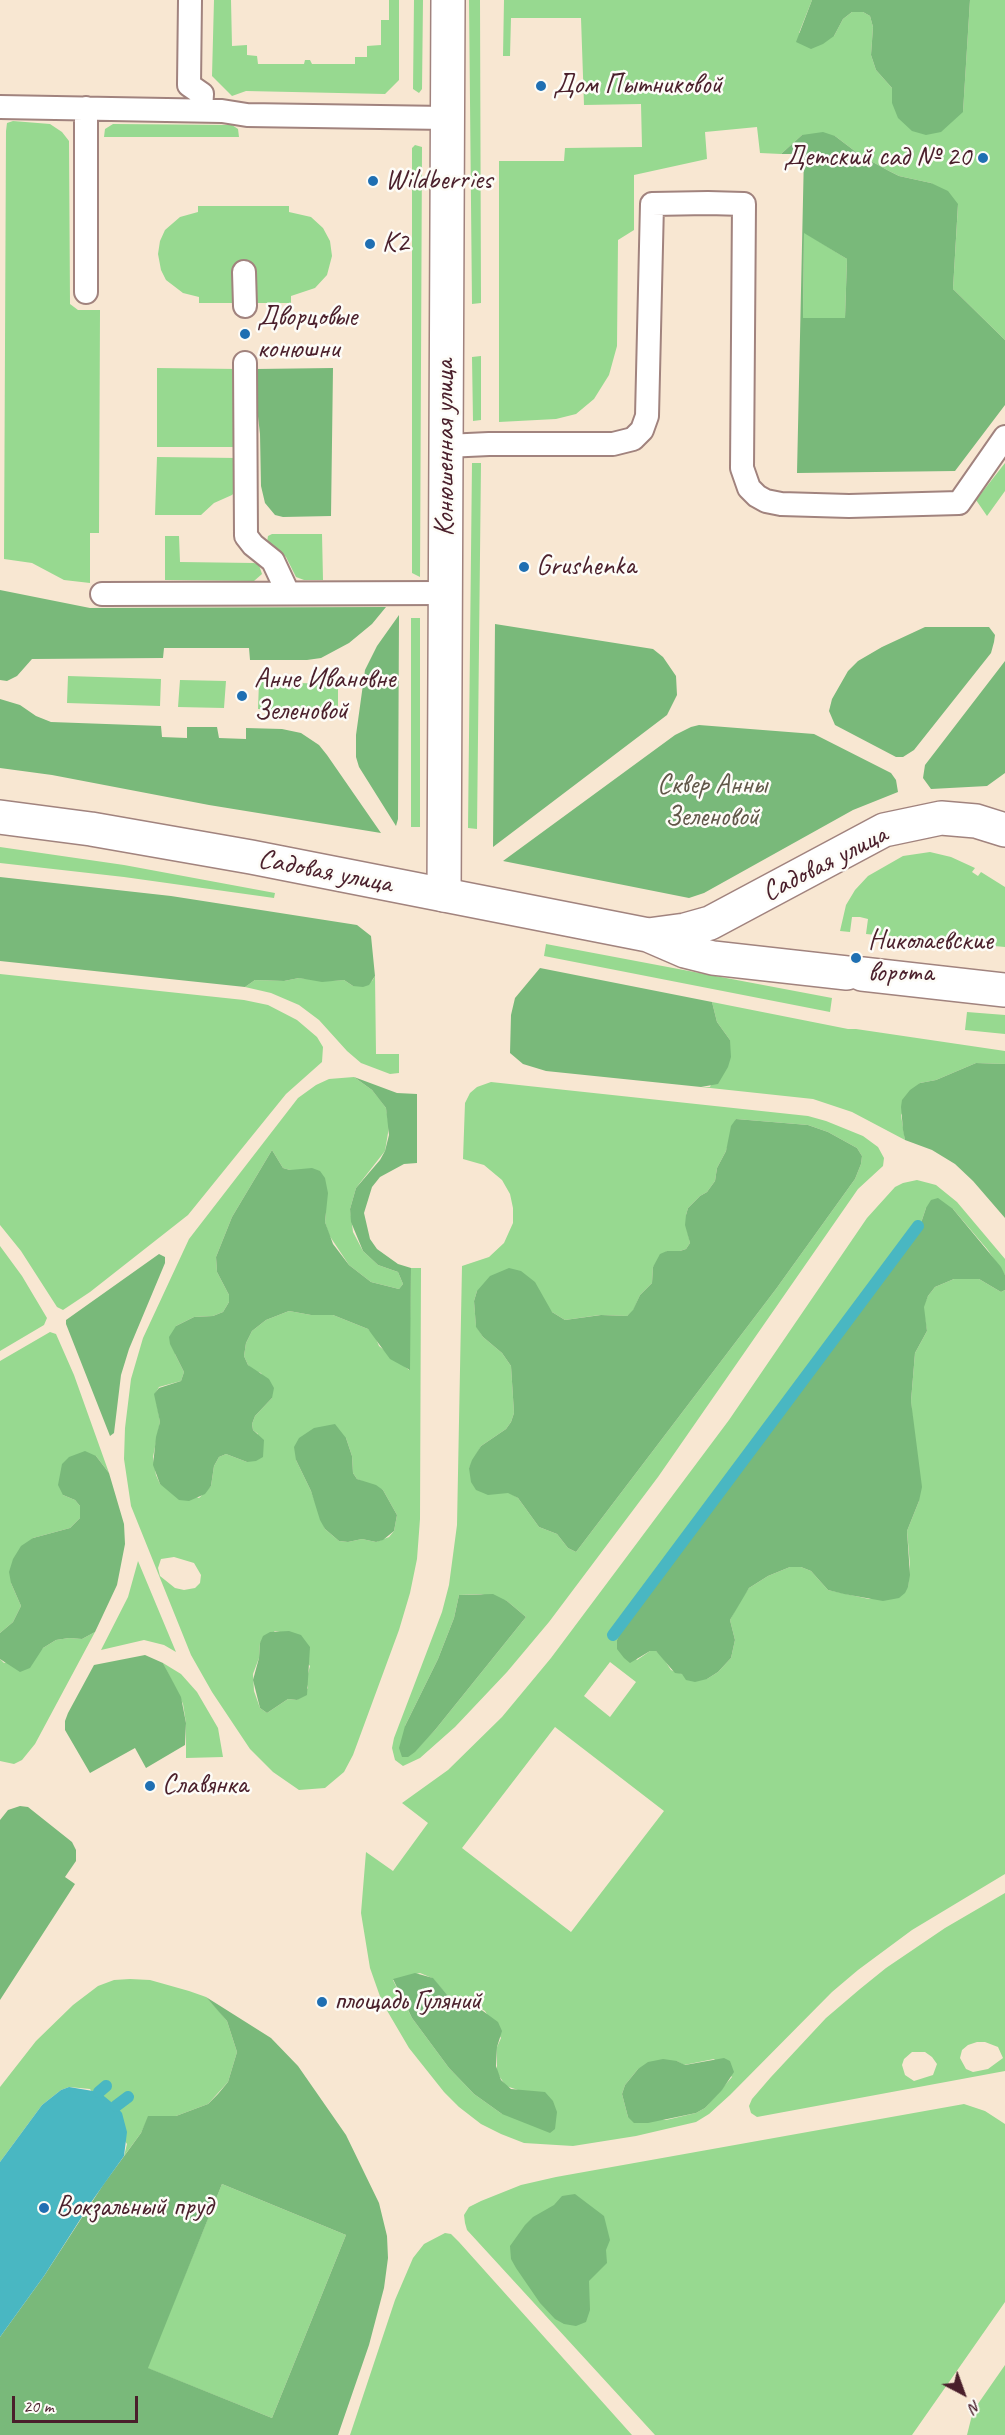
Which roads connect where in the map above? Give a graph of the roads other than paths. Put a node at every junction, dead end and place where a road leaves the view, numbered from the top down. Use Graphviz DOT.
graph roads {
  1 [pos="190,0"];
  2 [pos="448,0"];
  3 [pos="0,106"];
  4 [pos="86,108"];
  5 [pos="201,110"];
  6 [pos="446,118"];
  7 [pos="244,272"];
  8 [pos="86,292"];
  9 [pos="245,306"];
  10 [pos="245,363"];
  11 [pos="1005,437"];
  12 [pos="446,446"];
  13 [pos="288,593"];
  14 [pos="446,593"];
  15 [pos="102,594"];
  16 [pos="0,817"];
  17 [pos="1005,830"];
  18 [pos="444,895"];
  19 [pos="648,935"];
  20 [pos="1005,990"];
  1 -- 5 [label="lane"];
  2 -- 6 [label="main road, Конюшенная улица"];
  3 -- 4 [label="lane"];
  4 -- 5 [label="lane"];
  4 -- 8 [label="lane"];
  5 -- 6 [label="lane"];
  6 -- 12 [label="main road, Конюшенная улица"];
  7 -- 9 [label="lane"];
  10 -- 13 [label="lane"];
  11 -- 12 [label="lane"];
  12 -- 14 [label="main road, Конюшенная улица"];
  13 -- 14 [label="lane"];
  13 -- 15 [label="lane"];
  14 -- 18 [label="main road, Конюшенная улица"];
  16 -- 18 [label="main road, Садовая улица"];
  17 -- 19 [label="main road, Садовая улица"];
  18 -- 19 [label="main road, Садовая улица"];
  19 -- 20 [label="main road, Садовая улица"];
}
